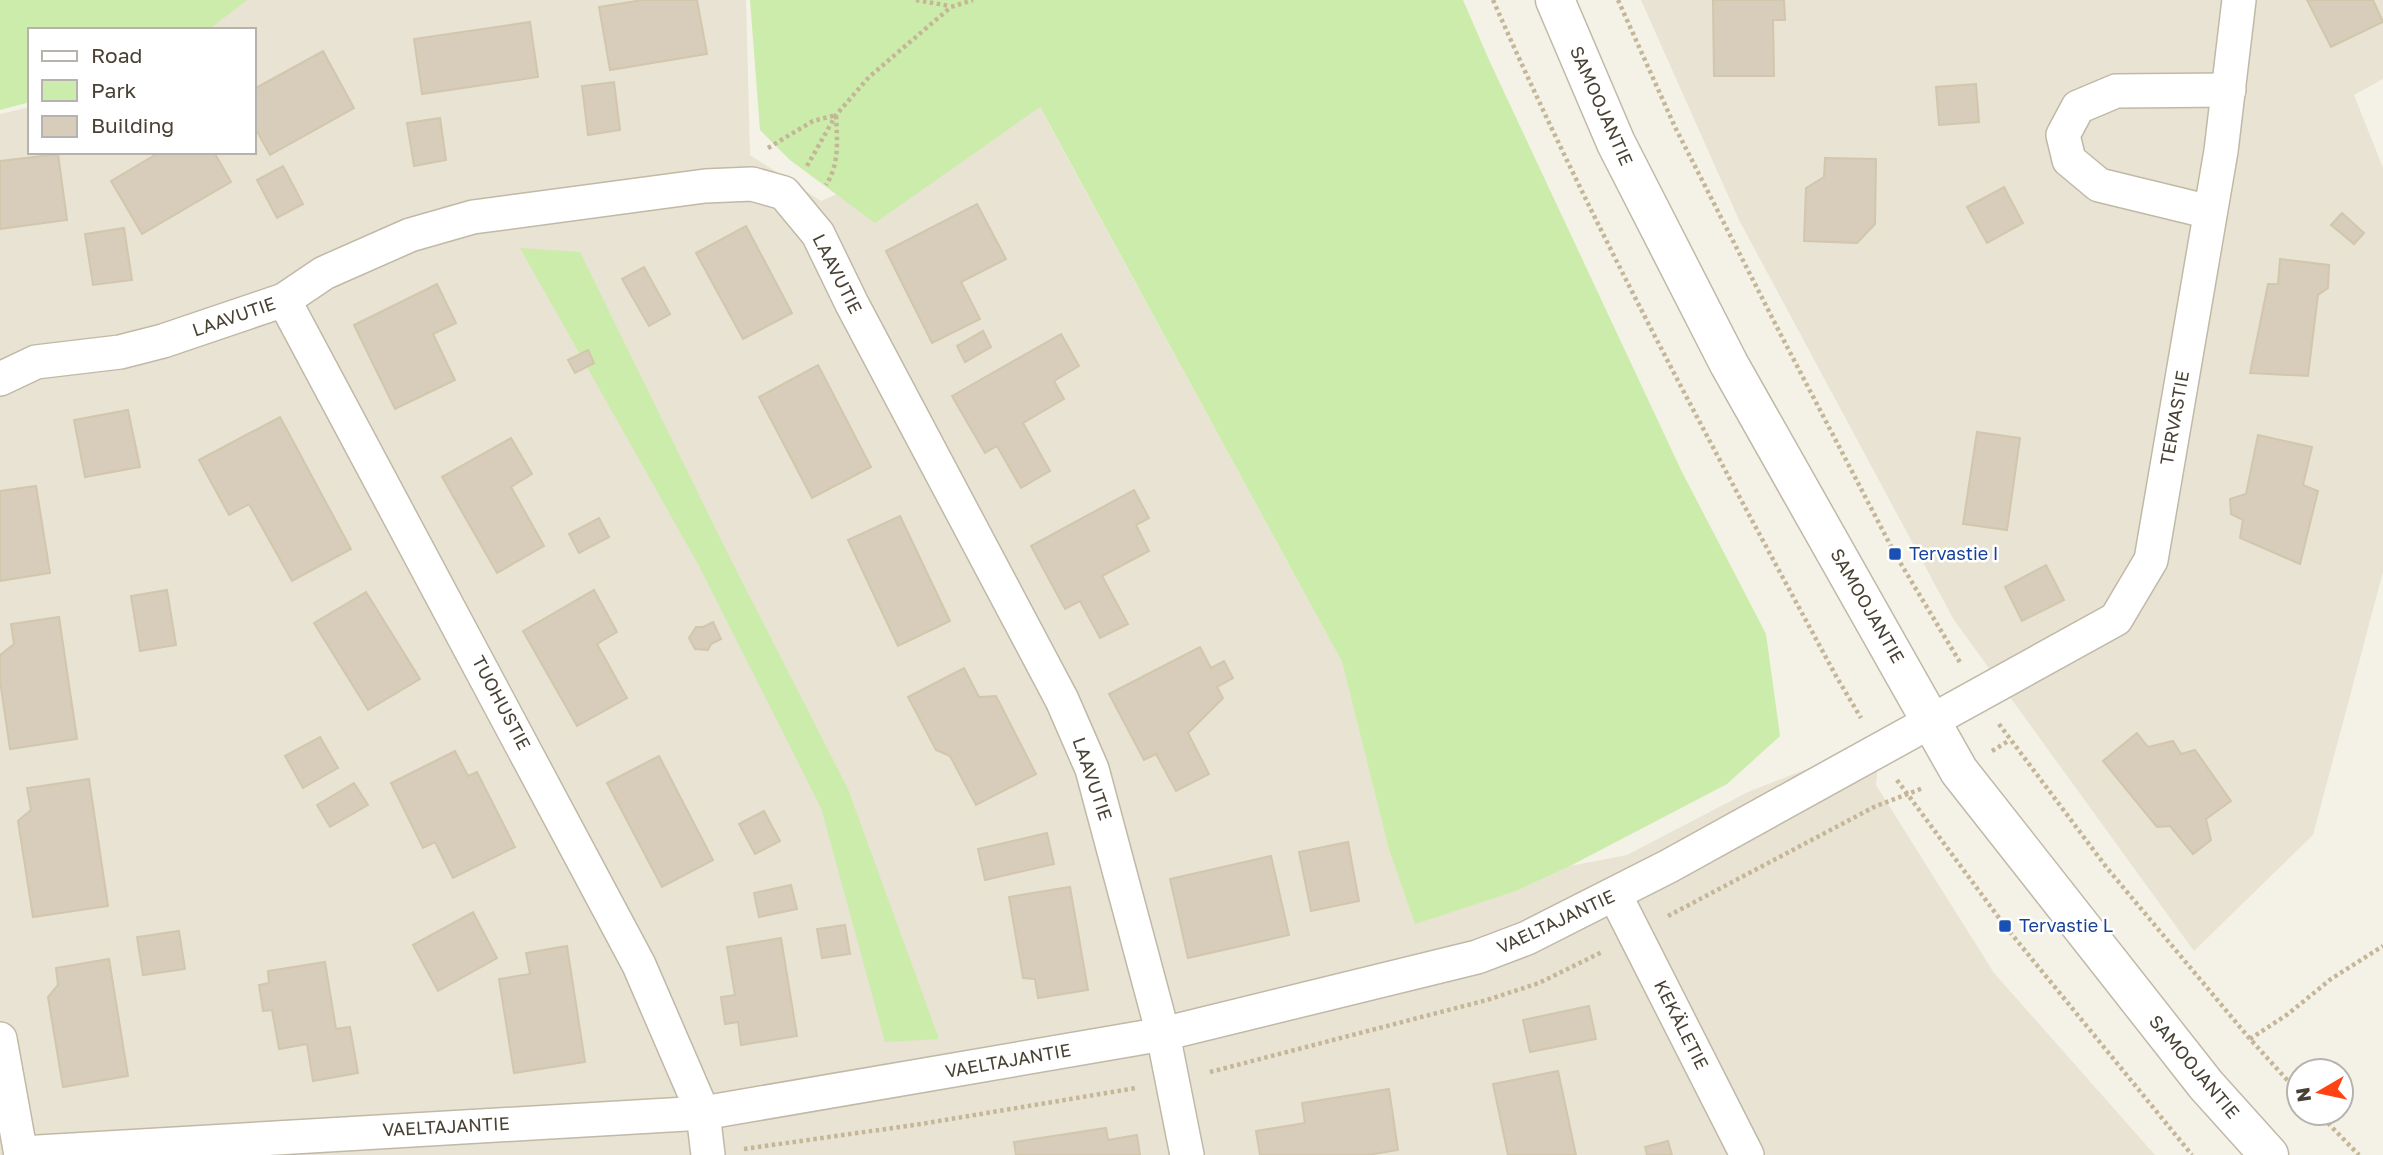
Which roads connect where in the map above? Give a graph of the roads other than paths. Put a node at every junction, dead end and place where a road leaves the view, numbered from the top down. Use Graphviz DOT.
graph roads {
  1 [pos="1555,0"];
  2 [pos="2239,0"];
  3 [pos="2229,90"];
  4 [pos="2210,212"];
  5 [pos="284,300"];
  6 [pos="0,379"];
  7 [pos="1932,721"];
  8 [pos="1615,895"];
  9 [pos="1163,1034"];
  10 [pos="0,1039"];
  11 [pos="703,1113"];
  12 [pos="21,1154"];
  13 [pos="708,1155"];
  14 [pos="1187,1155"];
  15 [pos="1747,1155"];
  16 [pos="2269,1155"];
  1 -- 7 [label="street, SAMOOJANTIE"];
  2 -- 3 [label="street, TERVASTIE"];
  3 -- 4 [label="street, TERVASTIE"];
  3 -- 4 [label="street"];
  4 -- 7 [label="street, TERVASTIE"];
  5 -- 6 [label="street, LAAVUTIE"];
  5 -- 9 [label="street, LAAVUTIE"];
  5 -- 11 [label="street, TUOHUSTIE"];
  7 -- 8 [label="street, VAELTAJANTIE"];
  7 -- 16 [label="street, SAMOOJANTIE"];
  8 -- 9 [label="street, VAELTAJANTIE"];
  8 -- 15 [label="street, KEKÄLETIE"];
  9 -- 11 [label="street, VAELTAJANTIE"];
  9 -- 14 [label="street, LAAVUTIE"];
  10 -- 12 [label="street"];
  11 -- 12 [label="street, VAELTAJANTIE"];
  11 -- 13 [label="street, TUOHUSTIE"];
}
